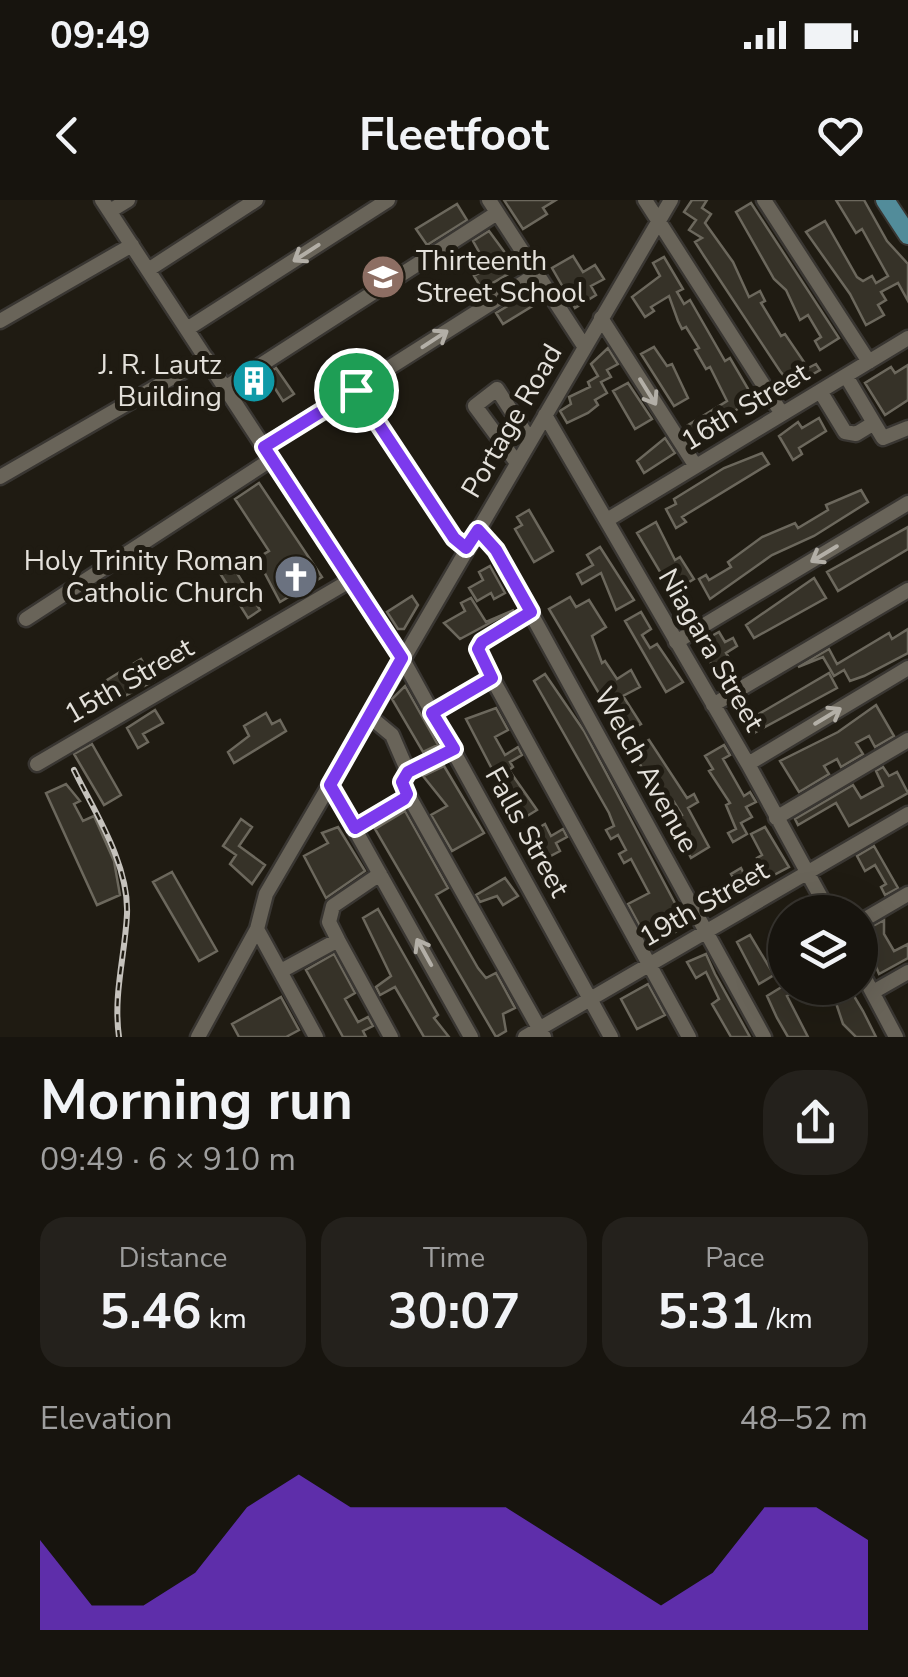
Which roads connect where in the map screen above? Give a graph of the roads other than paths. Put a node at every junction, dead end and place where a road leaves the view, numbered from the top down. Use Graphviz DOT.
graph roads {
  1 [pos="128,200"];
  2 [pos="256,200"];
  3 [pos="388,200"];
  4 [pos="645,200"];
  5 [pos="671,200"];
  6 [pos="764,200"];
  7 [pos="885,200"];
  8 [pos="106,206"];
  9 [pos="493,206"];
  10 [pos="659,221"];
  11 [pos="908,235"];
  12 [pos="132,245"];
  13 [pos="148,270"];
  14 [pos="537,274"];
  15 [pos="601,318"];
  16 [pos="0,321"];
  17 [pos="187,329"];
  18 [pos="908,338"];
  19 [pos="584,346"];
  20 [pos="206,358"];
  21 [pos="869,362"];
  22 [pos="846,376"];
  23 [pos="225,388"];
  24 [pos="356,390"];
  25 [pos="820,391"];
  26 [pos="782,414"];
  27 [pos="545,416"];
  28 [pos="874,423"];
  29 [pos="908,428"];
  30 [pos="530,440"];
  31 [pos="268,453"];
  32 [pos="517,463"];
  33 [pos="695,465"];
  34 [pos="0,477"];
  35 [pos="908,504"];
  36 [pos="607,520"];
  37 [pos="478,530"];
  38 [pos="466,548"];
  39 [pos="351,580"];
  40 [pos="908,590"];
  41 [pos="531,612"];
  42 [pos="26,619"];
  43 [pos="676,642"];
  44 [pos="402,658"];
  45 [pos="908,668"];
  46 [pos="492,678"];
  47 [pos="713,705"];
  48 [pos="432,713"];
  49 [pos="369,716"];
  50 [pos="908,740"];
  51 [pos="454,749"];
  52 [pos="36,764"];
  53 [pos="748,764"];
  54 [pos="408,772"];
  55 [pos="330,785"];
  56 [pos="407,794"];
  57 [pos="908,814"];
  58 [pos="776,818"];
  59 [pos="355,828"];
  60 [pos="807,872"];
  61 [pos="380,874"];
  62 [pos="908,894"];
  63 [pos="820,895"];
  64 [pos="878,912"];
  65 [pos="257,929"];
  66 [pos="707,934"];
  67 [pos="338,940"];
  68 [pos="650,964"];
  69 [pos="280,971"];
  70 [pos="908,972"];
  71 [pos="878,989"];
  72 [pos="590,1000"];
  73 [pos="878,1002"];
  74 [pos="542,1033"];
  75 [pos="313,1036"];
  76 [pos="198,1037"];
  77 [pos="390,1037"];
  78 [pos="471,1037"];
  79 [pos="525,1037"];
  80 [pos="611,1037"];
  81 [pos="690,1037"];
  82 [pos="764,1037"];
  83 [pos="896,1037"];
  1 -- 8 [label="street"];
  2 -- 13 [label="street"];
  3 -- 17 [label="street, one-way"];
  4 -- 10 [label="street"];
  5 -- 10 [label="street, Portage Road"];
  6 -- 21 [label="street"];
  7 -- 11 [label="main road"];
  8 -- 12 [label="street, Falls Street"];
  9 -- 14 [label="street"];
  9 -- 23 [label="street"];
  10 -- 15 [label="street, Portage Road"];
  10 -- 26 [label="street"];
  12 -- 13 [label="street, Falls Street"];
  12 -- 16 [label="street"];
  13 -- 17 [label="street, Falls Street"];
  14 -- 19 [label="street"];
  24 -- 14 [label="street, one-way"];
  15 -- 19 [label="street, Portage Road"];
  15 -- 33 [label="street, one-way"];
  17 -- 20 [label="street, Falls Street"];
  18 -- 21 [label="street, 16th Street"];
  19 -- 27 [label="street, Portage Road"];
  20 -- 23 [label="street, Falls Street"];
  20 -- 34 [label="street"];
  21 -- 22 [label="street, 16th Street"];
  22 -- 25 [label="street, 16th Street"];
  22 -- 28 [label="street"];
  23 -- 31 [label="street, Falls Street"];
  24 -- 31 [label="street"];
  24 -- 38 [label="street"];
  25 -- 26 [label="street, 16th Street"];
  25 -- 28 [label="street"];
  26 -- 33 [label="street, 16th Street"];
  27 -- 30 [label="street, Portage Road"];
  27 -- 36 [label="street, Niagara Street"];
  28 -- 29 [label="street"];
  30 -- 32 [label="street, Portage Road"];
  30 -- 32 [label="street"];
  31 -- 39 [label="street, Falls Street"];
  31 -- 42 [label="street"];
  32 -- 37 [label="street, Portage Road"];
  33 -- 36 [label="street, 16th Street"];
  35 -- 43 [label="street, one-way"];
  36 -- 43 [label="street, Niagara Street"];
  37 -- 38 [label="street, Portage Road"];
  37 -- 41 [label="street, Welch Avenue"];
  38 -- 44 [label="street, Portage Road"];
  39 -- 44 [label="street, Falls Street"];
  39 -- 52 [label="street, 15th Street"];
  40 -- 47 [label="street"];
  41 -- 46 [label="street"];
  41 -- 66 [label="street, Welch Avenue"];
  43 -- 47 [label="street, Niagara Street"];
  44 -- 48 [label="street, Falls Street"];
  44 -- 49 [label="street, Portage Road"];
  53 -- 45 [label="street, one-way"];
  46 -- 48 [label="street"];
  46 -- 68 [label="street"];
  47 -- 53 [label="street, Niagara Street"];
  48 -- 51 [label="street, Falls Street"];
  49 -- 54 [label="street"];
  49 -- 55 [label="street, Portage Road"];
  50 -- 58 [label="street"];
  51 -- 54 [label="street"];
  51 -- 72 [label="street, Falls Street"];
  53 -- 58 [label="street, Niagara Street"];
  54 -- 56 [label="street"];
  55 -- 59 [label="street"];
  55 -- 65 [label="street, Portage Road"];
  56 -- 59 [label="street"];
  56 -- 74 [label="street"];
  57 -- 60 [label="street, 19th Street"];
  58 -- 60 [label="street, Niagara Street"];
  59 -- 61 [label="street"];
  60 -- 63 [label="street, Niagara Street"];
  60 -- 66 [label="street, 19th Street"];
  61 -- 67 [label="street"];
  78 -- 61 [label="street, one-way"];
  62 -- 64 [label="street"];
  65 -- 69 [label="street"];
  65 -- 76 [label="street, Portage Road"];
  66 -- 68 [label="street, 19th Street"];
  66 -- 82 [label="street, Welch Avenue"];
  67 -- 69 [label="street"];
  67 -- 77 [label="street"];
  68 -- 72 [label="street, 19th Street"];
  68 -- 81 [label="street"];
  69 -- 75 [label="street"];
  70 -- 71 [label="street"];
  72 -- 74 [label="street, 19th Street"];
  72 -- 80 [label="street, Falls Street"];
  73 -- 83 [label="street"];
  74 -- 79 [label="street, 19th Street"];
}
